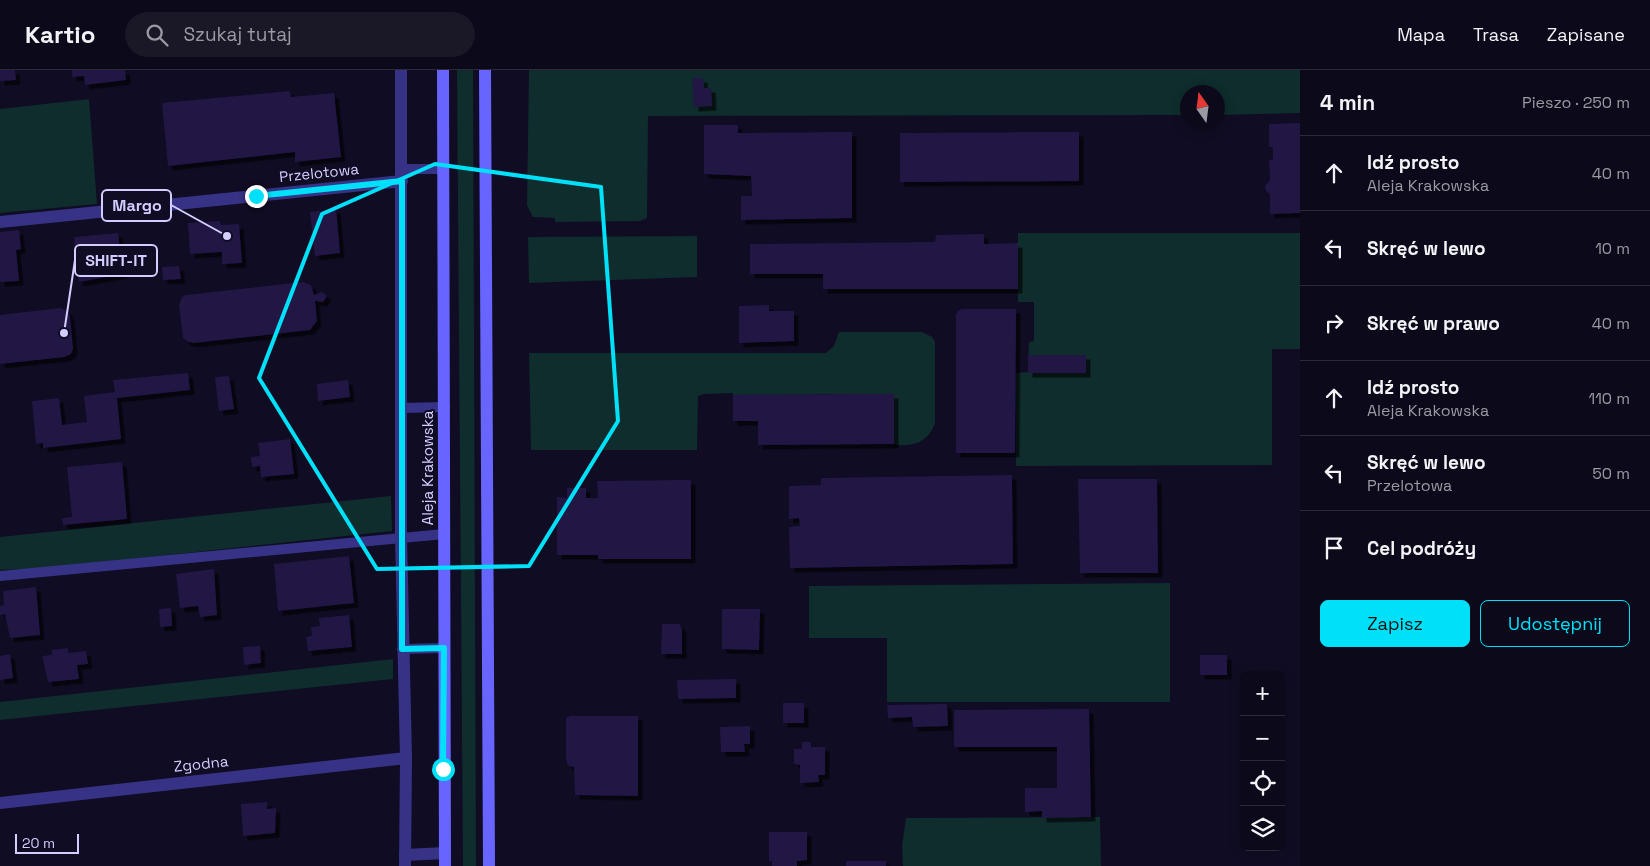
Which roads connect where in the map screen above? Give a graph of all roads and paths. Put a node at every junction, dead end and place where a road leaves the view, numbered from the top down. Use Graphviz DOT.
graph roads {
  1 [pos="401,70"];
  2 [pos="443,70"];
  3 [pos="485,70"];
  4 [pos="443,169"];
  5 [pos="402,175"];
  6 [pos="0,222"];
  7 [pos="445,407"];
  8 [pos="401,408"];
  9 [pos="444,534"];
  10 [pos="401,536"];
  11 [pos="0,576"];
  12 [pos="444,648"];
  13 [pos="402,649"];
  14 [pos="406,758"];
  15 [pos="0,803"];
  16 [pos="445,860"];
  17 [pos="405,861"];
  18 [pos="489,866"];
  1 -- 5 [label="street, Aleja Krakowska"];
  2 -- 4 [label="main road, Aleja Krakowska"];
  3 -- 18 [label="main road"];
  4 -- 5 [label="lane"];
  4 -- 7 [label="main road, Aleja Krakowska"];
  5 -- 6 [label="street, Przelotowa"];
  5 -- 8 [label="street, Aleja Krakowska"];
  7 -- 8 [label="lane"];
  7 -- 9 [label="main road, Aleja Krakowska"];
  8 -- 10 [label="street, Aleja Krakowska"];
  9 -- 10 [label="lane"];
  9 -- 12 [label="main road, Aleja Krakowska"];
  10 -- 11 [label="lane"];
  10 -- 13 [label="street, Aleja Krakowska"];
  12 -- 13 [label="lane"];
  12 -- 16 [label="main road, Aleja Krakowska"];
  13 -- 14 [label="street, Aleja Krakowska"];
  14 -- 15 [label="street, Zgodna"];
  14 -- 17 [label="street, Aleja Krakowska"];
  16 -- 17 [label="street"];
}
